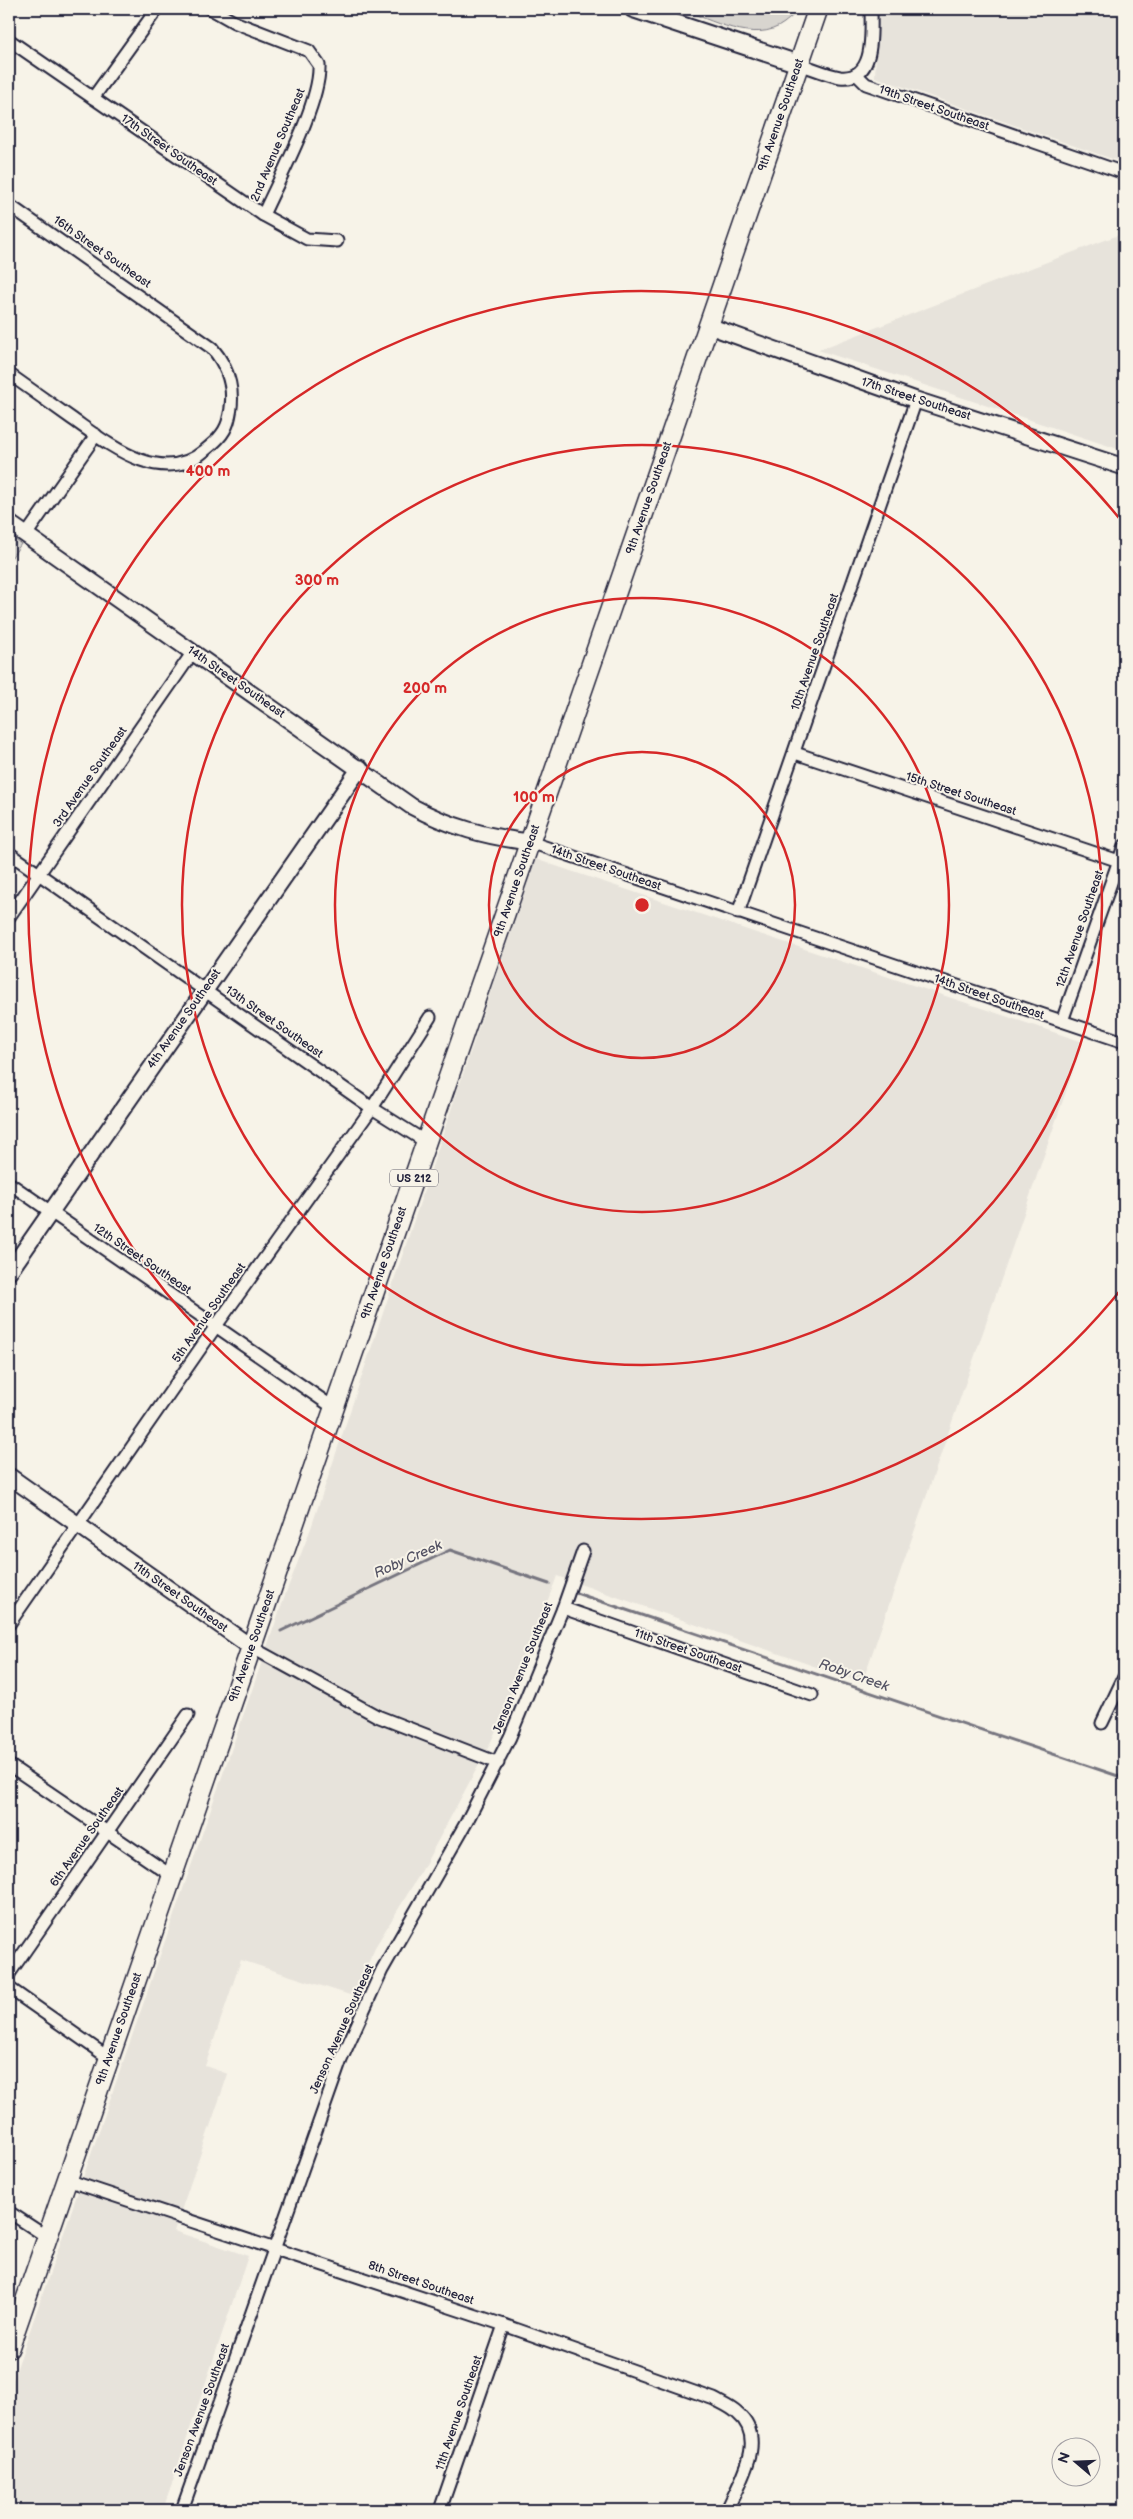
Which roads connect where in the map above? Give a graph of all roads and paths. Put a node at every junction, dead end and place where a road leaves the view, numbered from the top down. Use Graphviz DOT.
graph roads {
  1 [pos="157,9"];
  2 [pos="211,9"];
  3 [pos="633,9"];
  4 [pos="818,9"];
  5 [pos="871,9"];
  6 [pos="9,40"];
  7 [pos="799,64"];
  8 [pos="856,74"];
  9 [pos="93,98"];
  10 [pos="1124,173"];
  11 [pos="9,205"];
  12 [pos="263,215"];
  13 [pos="337,241"];
  14 [pos="708,326"];
  15 [pos="9,374"];
  16 [pos="916,400"];
  17 [pos="96,435"];
  18 [pos="1124,467"];
  19 [pos="9,523"];
  20 [pos="26,535"];
  21 [pos="193,652"];
  22 [pos="795,753"];
  23 [pos="360,768"];
  24 [pos="530,842"];
  25 [pos="1124,846"];
  26 [pos="9,853"];
  27 [pos="1119,861"];
  28 [pos="39,874"];
  29 [pos="738,913"];
  30 [pos="9,917"];
  31 [pos="204,990"];
  32 [pos="430,1017"];
  33 [pos="1062,1021"];
  34 [pos="1124,1042"];
  35 [pos="372,1108"];
  36 [pos="426,1142"];
  37 [pos="9,1183"];
  38 [pos="50,1212"];
  39 [pos="9,1272"];
  40 [pos="216,1326"];
  41 [pos="334,1408"];
  42 [pos="9,1476"];
  43 [pos="78,1524"];
  44 [pos="582,1551"];
  45 [pos="563,1608"];
  46 [pos="9,1624"];
  47 [pos="251,1647"];
  48 [pos="1124,1677"];
  49 [pos="812,1695"];
  50 [pos="188,1715"];
  51 [pos="1102,1723"];
  52 [pos="498,1763"];
  53 [pos="9,1765"];
  54 [pos="108,1833"];
  55 [pos="172,1876"];
  56 [pos="9,1974"];
  57 [pos="9,1988"];
  58 [pos="109,2058"];
  59 [pos="67,2180"];
  60 [pos="9,2212"];
  61 [pos="47,2238"];
  62 [pos="273,2248"];
  63 [pos="504,2325"];
  64 [pos="9,2348"];
  65 [pos="182,2510"];
  66 [pos="440,2510"];
  67 [pos="727,2510"];
  1 -- 9 [label="street"];
  2 -- 12 [label="street, 2nd Avenue Southeast"];
  3 -- 7 [label="main road"];
  4 -- 7 [label="main road, 9th Avenue Southeast / US 212"];
  5 -- 8 [label="street"];
  6 -- 9 [label="street, 17th Street Southeast"];
  7 -- 8 [label="street"];
  7 -- 14 [label="main road, 9th Avenue Southeast / US 212"];
  8 -- 10 [label="street, 19th Street Southeast"];
  9 -- 12 [label="street, 17th Street Southeast"];
  11 -- 17 [label="street, 16th Street Southeast"];
  12 -- 13 [label="street, 17th Street Southeast"];
  14 -- 16 [label="street, 17th Street Southeast"];
  14 -- 24 [label="main road, 9th Avenue Southeast / US 212"];
  15 -- 17 [label="street"];
  16 -- 18 [label="street, 17th Street Southeast"];
  16 -- 22 [label="street, 10th Avenue Southeast"];
  17 -- 20 [label="street"];
  19 -- 20 [label="street, 14th Street Southeast"];
  20 -- 21 [label="street, 14th Street Southeast"];
  21 -- 23 [label="street, 14th Street Southeast"];
  21 -- 28 [label="street, 3rd Avenue Southeast"];
  22 -- 27 [label="street, 15th Street Southeast"];
  22 -- 29 [label="street, 10th Avenue Southeast"];
  23 -- 24 [label="street, 14th Street Southeast"];
  23 -- 31 [label="street, 4th Avenue Southeast"];
  24 -- 29 [label="street, 14th Street Southeast"];
  24 -- 36 [label="main road, 9th Avenue Southeast / US 212"];
  25 -- 27 [label="street, 12th Avenue Southeast"];
  26 -- 28 [label="street, 13th Street Southeast"];
  27 -- 33 [label="street, 12th Avenue Southeast"];
  28 -- 30 [label="street, 3rd Avenue Southeast"];
  28 -- 31 [label="street, 13th Street Southeast"];
  29 -- 33 [label="street, 14th Street Southeast"];
  31 -- 35 [label="street, 13th Street Southeast"];
  31 -- 38 [label="street, 4th Avenue Southeast"];
  32 -- 35 [label="street, 5th Avenue Southeast"];
  33 -- 34 [label="street, 14th Street Southeast"];
  35 -- 36 [label="street, 13th Street Southeast"];
  35 -- 40 [label="street, 5th Avenue Southeast"];
  36 -- 41 [label="main road, 9th Avenue Southeast / US 212"];
  37 -- 38 [label="street, 12th Street Southeast"];
  38 -- 39 [label="street, 4th Avenue Southeast"];
  38 -- 40 [label="street, 12th Street Southeast"];
  40 -- 41 [label="street, 12th Street Southeast"];
  40 -- 43 [label="street, 5th Avenue Southeast"];
  41 -- 47 [label="main road, 9th Avenue Southeast / US 212"];
  42 -- 43 [label="street, 11th Street Southeast"];
  43 -- 46 [label="street, 5th Avenue Southeast"];
  43 -- 47 [label="street, 11th Street Southeast"];
  44 -- 45 [label="street, Jenson Avenue Southeast"];
  45 -- 49 [label="street, 11th Street Southeast"];
  45 -- 52 [label="street, Jenson Avenue Southeast"];
  47 -- 52 [label="street, 11th Street Southeast"];
  47 -- 55 [label="main road, 9th Avenue Southeast / US 212"];
  48 -- 51 [label="street"];
  50 -- 54 [label="street, 6th Avenue Southeast"];
  52 -- 62 [label="street, Jenson Avenue Southeast"];
  53 -- 54 [label="street"];
  54 -- 55 [label="street"];
  54 -- 56 [label="street, 6th Avenue Southeast"];
  55 -- 58 [label="main road, 9th Avenue Southeast / US 212"];
  57 -- 58 [label="street"];
  58 -- 59 [label="main road, 9th Avenue Southeast / US 212"];
  59 -- 61 [label="main road, 9th Avenue Southeast / US 212"];
  59 -- 62 [label="street, 8th Street Southeast"];
  60 -- 61 [label="street"];
  61 -- 64 [label="main road, 9th Avenue Southeast / US 212"];
  62 -- 63 [label="street, 8th Street Southeast"];
  62 -- 65 [label="street, Jenson Avenue Southeast"];
  63 -- 66 [label="street, 11th Avenue Southeast"];
  63 -- 67 [label="street, 8th Street Southeast"];
}
